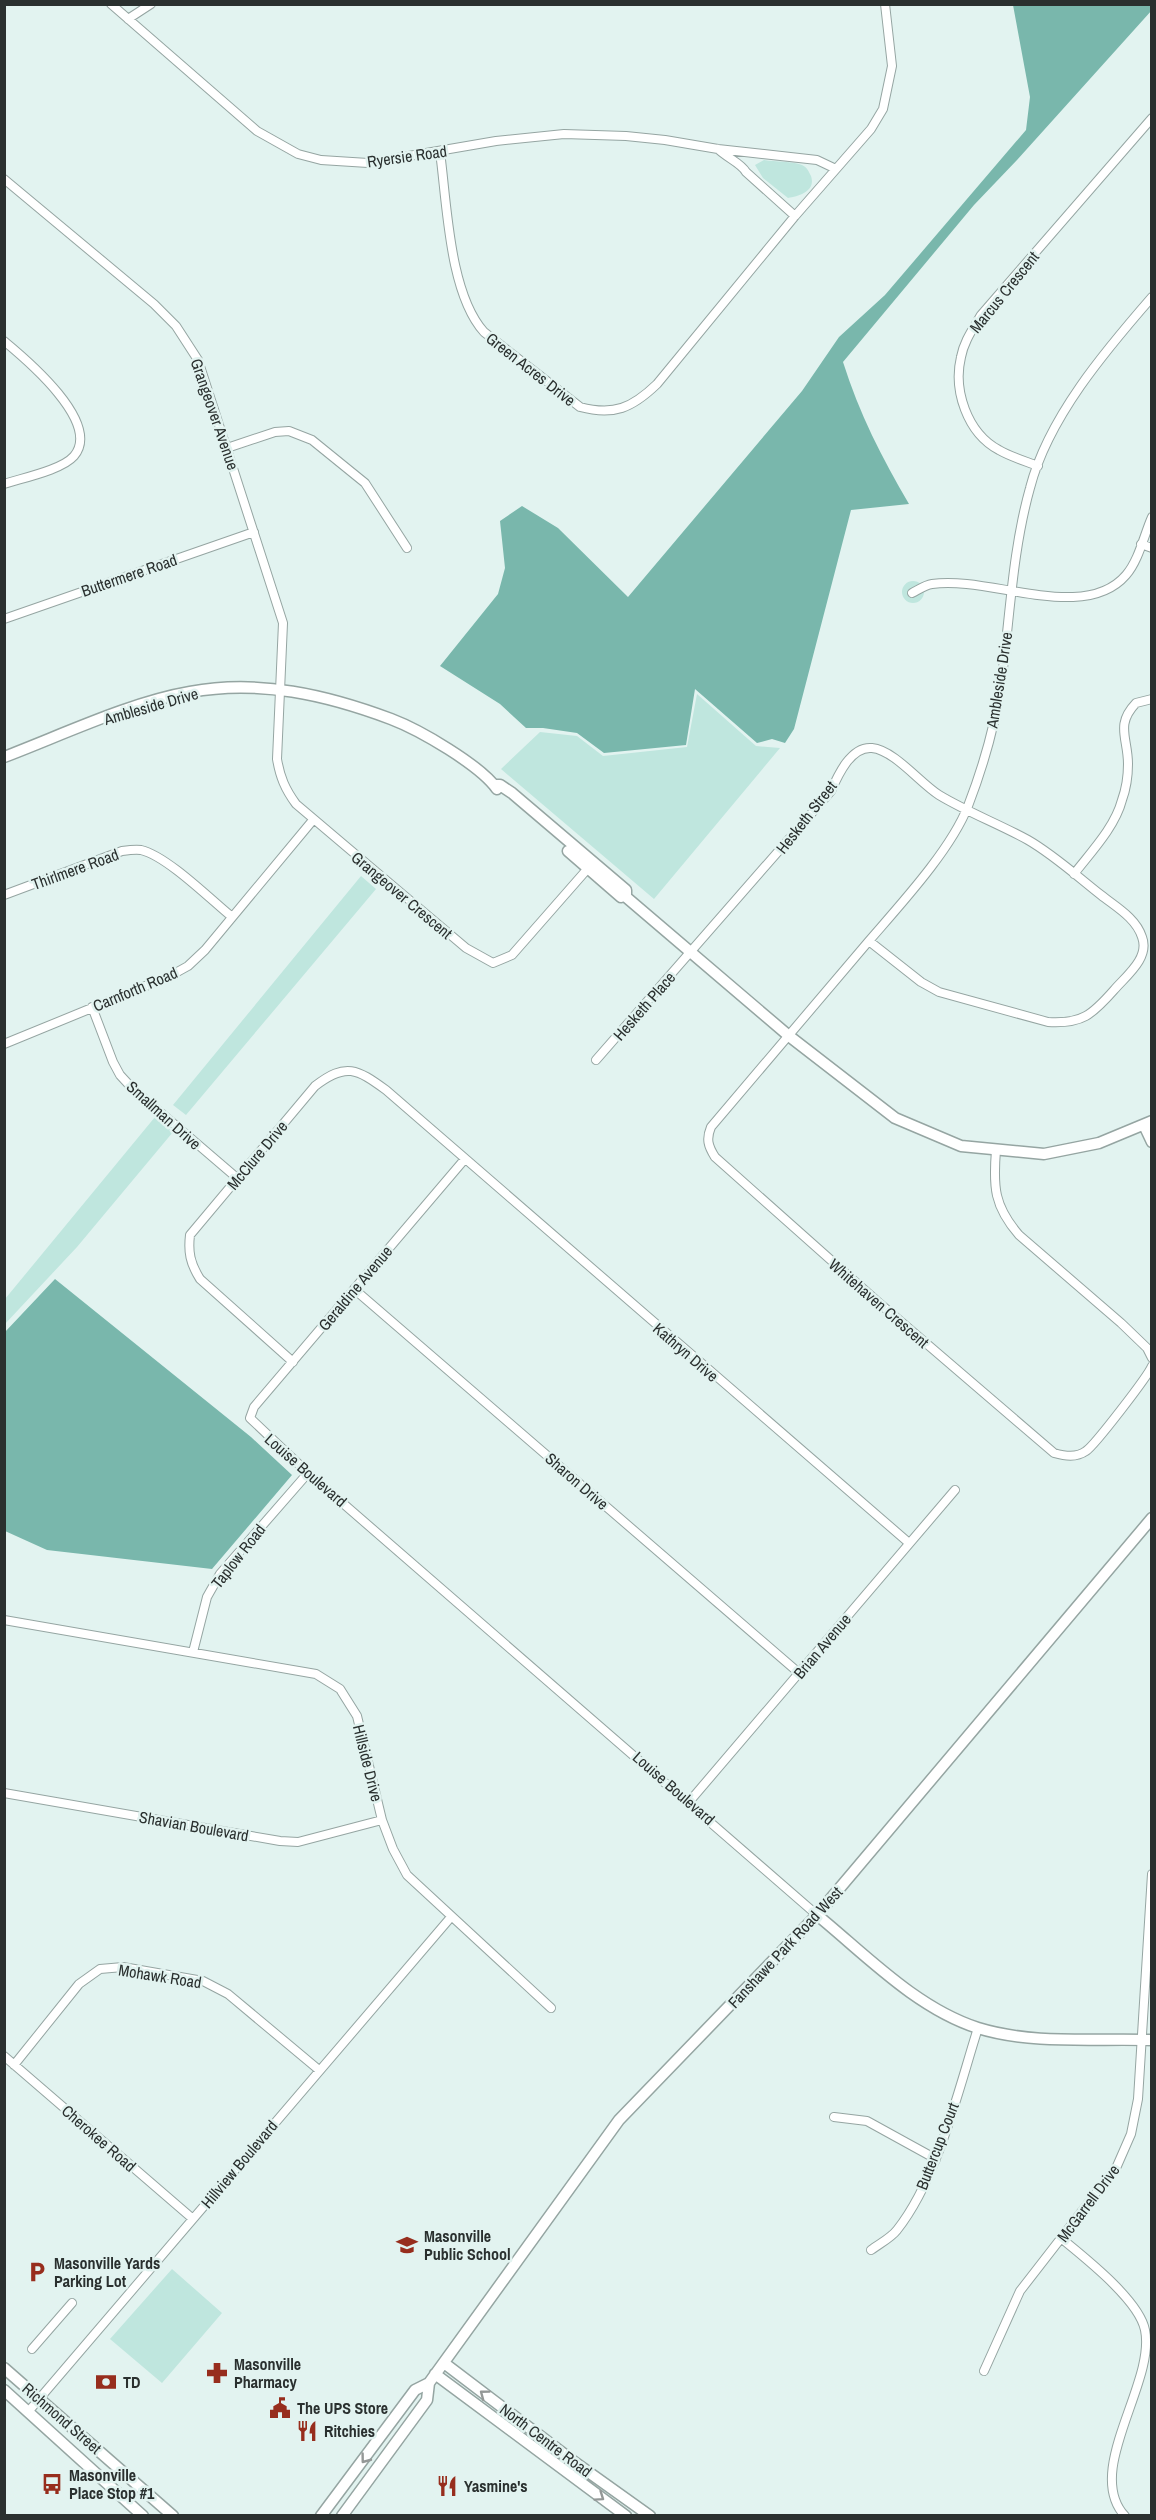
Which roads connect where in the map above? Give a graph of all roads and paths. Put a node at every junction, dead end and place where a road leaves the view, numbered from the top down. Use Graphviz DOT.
graph roads {
  1 [pos="111,4"];
  2 [pos="151,4"];
  3 [pos="885,4"];
  4 [pos="128,19"];
  5 [pos="1152,118"];
  6 [pos="718,149"];
  7 [pos="440,152"];
  8 [pos="836,170"];
  9 [pos="4,179"];
  10 [pos="795,216"];
  11 [pos="1152,297"];
  12 [pos="4,341"];
  13 [pos="227,448"];
  14 [pos="1038,466"];
  15 [pos="4,484"];
  16 [pos="1152,517"];
  17 [pos="254,532"];
  18 [pos="1141,544"];
  19 [pos="407,548"];
  20 [pos="1152,548"];
  21 [pos="1011,591"];
  22 [pos="912,593"];
  23 [pos="4,619"];
  24 [pos="279,690"];
  25 [pos="1152,699"];
  26 [pos="4,757"];
  27 [pos="967,809"];
  28 [pos="313,820"];
  29 [pos="591,865"];
  30 [pos="1074,874"];
  31 [pos="4,896"];
  32 [pos="232,917"];
  33 [pos="869,941"];
  34 [pos="691,951"];
  35 [pos="92,1007"];
  36 [pos="789,1036"];
  37 [pos="4,1044"];
  38 [pos="596,1060"];
  39 [pos="1148,1123"];
  40 [pos="1152,1142"];
  41 [pos="996,1150"];
  42 [pos="464,1160"];
  43 [pos="237,1178"];
  44 [pos="354,1289"];
  45 [pos="1152,1358"];
  46 [pos="293,1362"];
  47 [pos="1152,1366"];
  48 [pos="250,1418"];
  49 [pos="308,1473"];
  50 [pos="955,1490"];
  51 [pos="1152,1518"];
  52 [pos="909,1543"];
  53 [pos="4,1620"];
  54 [pos="194,1652"];
  55 [pos="799,1673"];
  56 [pos="4,1793"];
  57 [pos="689,1802"];
  58 [pos="382,1820"];
  59 [pos="1152,1874"];
  60 [pos="1150,1902"];
  61 [pos="818,1915"];
  62 [pos="451,1917"];
  63 [pos="551,2008"];
  64 [pos="978,2028"];
  65 [pos="1146,2040"];
  66 [pos="4,2056"];
  67 [pos="14,2065"];
  68 [pos="319,2070"];
  69 [pos="834,2117"];
  70 [pos="936,2159"];
  71 [pos="193,2219"];
  72 [pos="1062,2240"];
  73 [pos="871,2250"];
  74 [pos="72,2303"];
  75 [pos="32,2349"];
  76 [pos="444,2363"];
  77 [pos="4,2368"];
  78 [pos="984,2371"];
  79 [pos="432,2379"];
  80 [pos="4,2390"];
  81 [pos="39,2399"];
  82 [pos="28,2412"];
  83 [pos="143,2516"];
  84 [pos="173,2516"];
  85 [pos="321,2516"];
  86 [pos="342,2516"];
  87 [pos="626,2516"];
  88 [pos="650,2516"];
  89 [pos="1125,2516"];
  1 -- 4 [label="street, Ryersie Road"];
  2 -- 4 [label="street"];
  3 -- 8 [label="street, Green Acres Drive"];
  4 -- 7 [label="street, Ryersie Road"];
  5 -- 14 [label="street, Marcus Crescent"];
  6 -- 7 [label="street, Ryersie Road"];
  6 -- 8 [label="street, Ryersie Road"];
  6 -- 10 [label="street, Ryersie Road"];
  7 -- 10 [label="street, Green Acres Drive"];
  8 -- 10 [label="street, Green Acres Drive"];
  9 -- 13 [label="street, Grangeover Avenue"];
  11 -- 14 [label="street, Ambleside Drive"];
  12 -- 15 [label="street"];
  13 -- 17 [label="street, Grangeover Avenue"];
  13 -- 19 [label="street"];
  14 -- 21 [label="street, Ambleside Drive"];
  16 -- 18 [label="street"];
  17 -- 23 [label="street, Buttermere Road"];
  17 -- 24 [label="street, Grangeover Avenue"];
  18 -- 20 [label="street"];
  18 -- 21 [label="street"];
  21 -- 22 [label="street"];
  21 -- 27 [label="street, Ambleside Drive"];
  24 -- 26 [label="street, Ambleside Drive"];
  24 -- 28 [label="street, Grangeover Crescent"];
  24 -- 29 [label="street, Ambleside Drive"];
  25 -- 30 [label="street"];
  27 -- 30 [label="street, Hesketh Street"];
  27 -- 33 [label="street, Ambleside Drive"];
  27 -- 34 [label="street, Hesketh Street"];
  28 -- 29 [label="street, Grangeover Crescent"];
  28 -- 32 [label="street, Carnforth Road"];
  29 -- 34 [label="street, Ambleside Drive"];
  30 -- 33 [label="street, Hesketh Street"];
  31 -- 32 [label="street, Thirlmere Road"];
  32 -- 35 [label="street, Carnforth Road"];
  33 -- 36 [label="street, Ambleside Drive"];
  34 -- 36 [label="street, Ambleside Drive"];
  34 -- 38 [label="street, Hesketh Place"];
  35 -- 37 [label="street, Carnforth Road"];
  35 -- 43 [label="street, Smallman Drive"];
  36 -- 41 [label="street, Ambleside Drive"];
  36 -- 47 [label="street, Whitehaven Crescent"];
  39 -- 40 [label="street"];
  39 -- 41 [label="street, Ambleside Drive"];
  41 -- 45 [label="street"];
  42 -- 43 [label="street, McClure Drive"];
  42 -- 44 [label="street, Geraldine Avenue"];
  42 -- 52 [label="street, Kathryn Drive"];
  43 -- 46 [label="street, McClure Drive"];
  44 -- 46 [label="street, Geraldine Avenue"];
  44 -- 55 [label="street, Sharon Drive"];
  46 -- 48 [label="street, Geraldine Avenue"];
  48 -- 49 [label="street, Louise Boulevard"];
  49 -- 54 [label="street, Taplow Road"];
  49 -- 57 [label="street, Louise Boulevard"];
  50 -- 52 [label="street, Brian Avenue"];
  51 -- 61 [label="street, Fanshawe Park Road West"];
  52 -- 55 [label="street, Brian Avenue"];
  53 -- 54 [label="street, Hillside Drive"];
  54 -- 58 [label="street, Hillside Drive"];
  55 -- 57 [label="street, Brian Avenue"];
  56 -- 58 [label="street, Shavian Boulevard"];
  57 -- 61 [label="street, Louise Boulevard"];
  58 -- 62 [label="street, Hillside Drive"];
  59 -- 60 [label="street, McGarrell Drive"];
  60 -- 65 [label="street, McGarrell Drive"];
  61 -- 64 [label="street, Louise Boulevard"];
  61 -- 76 [label="street, Fanshawe Park Road West"];
  62 -- 63 [label="street, Hillside Drive"];
  62 -- 68 [label="street, Hillview Boulevard"];
  64 -- 65 [label="street, Louise Boulevard"];
  64 -- 70 [label="street, Buttercup Court"];
  65 -- 72 [label="street, McGarrell Drive"];
  66 -- 67 [label="street, Cherokee Road"];
  67 -- 68 [label="street, Mohawk Road"];
  67 -- 71 [label="street, Cherokee Road"];
  68 -- 71 [label="street, Hillview Boulevard"];
  69 -- 70 [label="street"];
  70 -- 73 [label="street, Buttercup Court"];
  71 -- 81 [label="street, Hillview Boulevard"];
  72 -- 78 [label="street, McGarrell Drive"];
  72 -- 89 [label="street"];
  74 -- 75 [label="street"];
  76 -- 79 [label="street, Fanshawe Park Road West"];
  88 -- 76 [label="street, North Centre Road, one-way"];
  77 -- 81 [label="street, Richmond Street"];
  79 -- 85 [label="street, Fanshawe Park Road West, one-way"];
  79 -- 86 [label="street, Fanshawe Park Road West"];
  79 -- 87 [label="street, North Centre Road, one-way"];
  80 -- 82 [label="street, Richmond Street"];
  81 -- 82 [label="street, Hillview Boulevard"];
  81 -- 84 [label="street, Richmond Street"];
  82 -- 83 [label="street, Richmond Street"];
}
